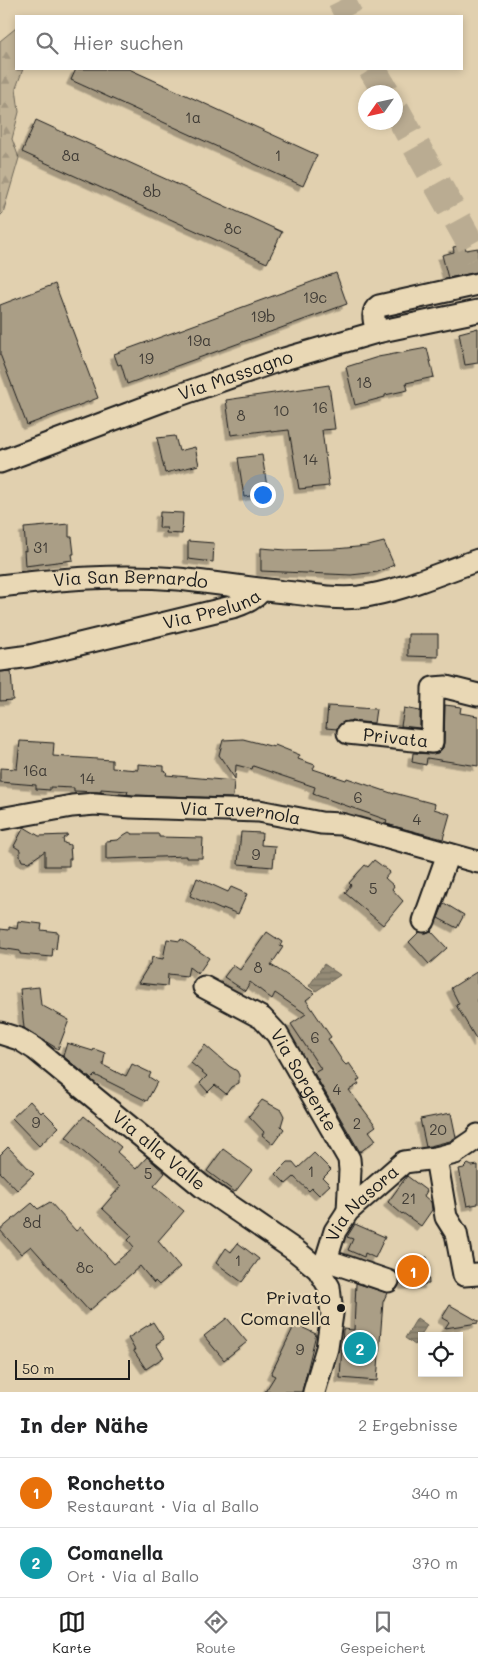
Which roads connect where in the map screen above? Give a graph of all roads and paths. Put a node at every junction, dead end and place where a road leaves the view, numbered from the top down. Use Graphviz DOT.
graph roads {
  1 [pos="478,284"];
  2 [pos="478,311"];
  3 [pos="377,332"];
  4 [pos="0,462"];
  5 [pos="478,560"];
  6 [pos="0,586"];
  7 [pos="262,590"];
  8 [pos="0,660"];
  9 [pos="478,695"];
  10 [pos="348,733"];
  11 [pos="0,819"];
  12 [pos="448,854"];
  13 [pos="478,862"];
  14 [pos="424,921"];
  15 [pos="204,987"];
  16 [pos="0,1033"];
  17 [pos="478,1135"];
  18 [pos="436,1158"];
  19 [pos="348,1211"];
  20 [pos="322,1265"];
  21 [pos="478,1274"];
  22 [pos="388,1281"];
  23 [pos="314,1392"];
  1 -- 3 [label="street"];
  2 -- 3 [label="street, Via Massagno"];
  3 -- 4 [label="street, Via Massagno"];
  5 -- 7 [label="street, Via Preluna"];
  6 -- 7 [label="street, Via San Bernardo"];
  7 -- 8 [label="street, Via Preluna"];
  9 -- 10 [label="street, Privata"];
  11 -- 12 [label="street, Via Tavernola"];
  12 -- 13 [label="street, Via Tavernola"];
  12 -- 14 [label="street"];
  15 -- 19 [label="street, Via Sorgente"];
  16 -- 20 [label="street, Via alla Valle"];
  17 -- 18 [label="street, Via Nasora"];
  18 -- 19 [label="street, Via Nasora"];
  18 -- 21 [label="street"];
  19 -- 20 [label="street, Via Nasora"];
  20 -- 22 [label="street"];
  20 -- 23 [label="street"];
}
